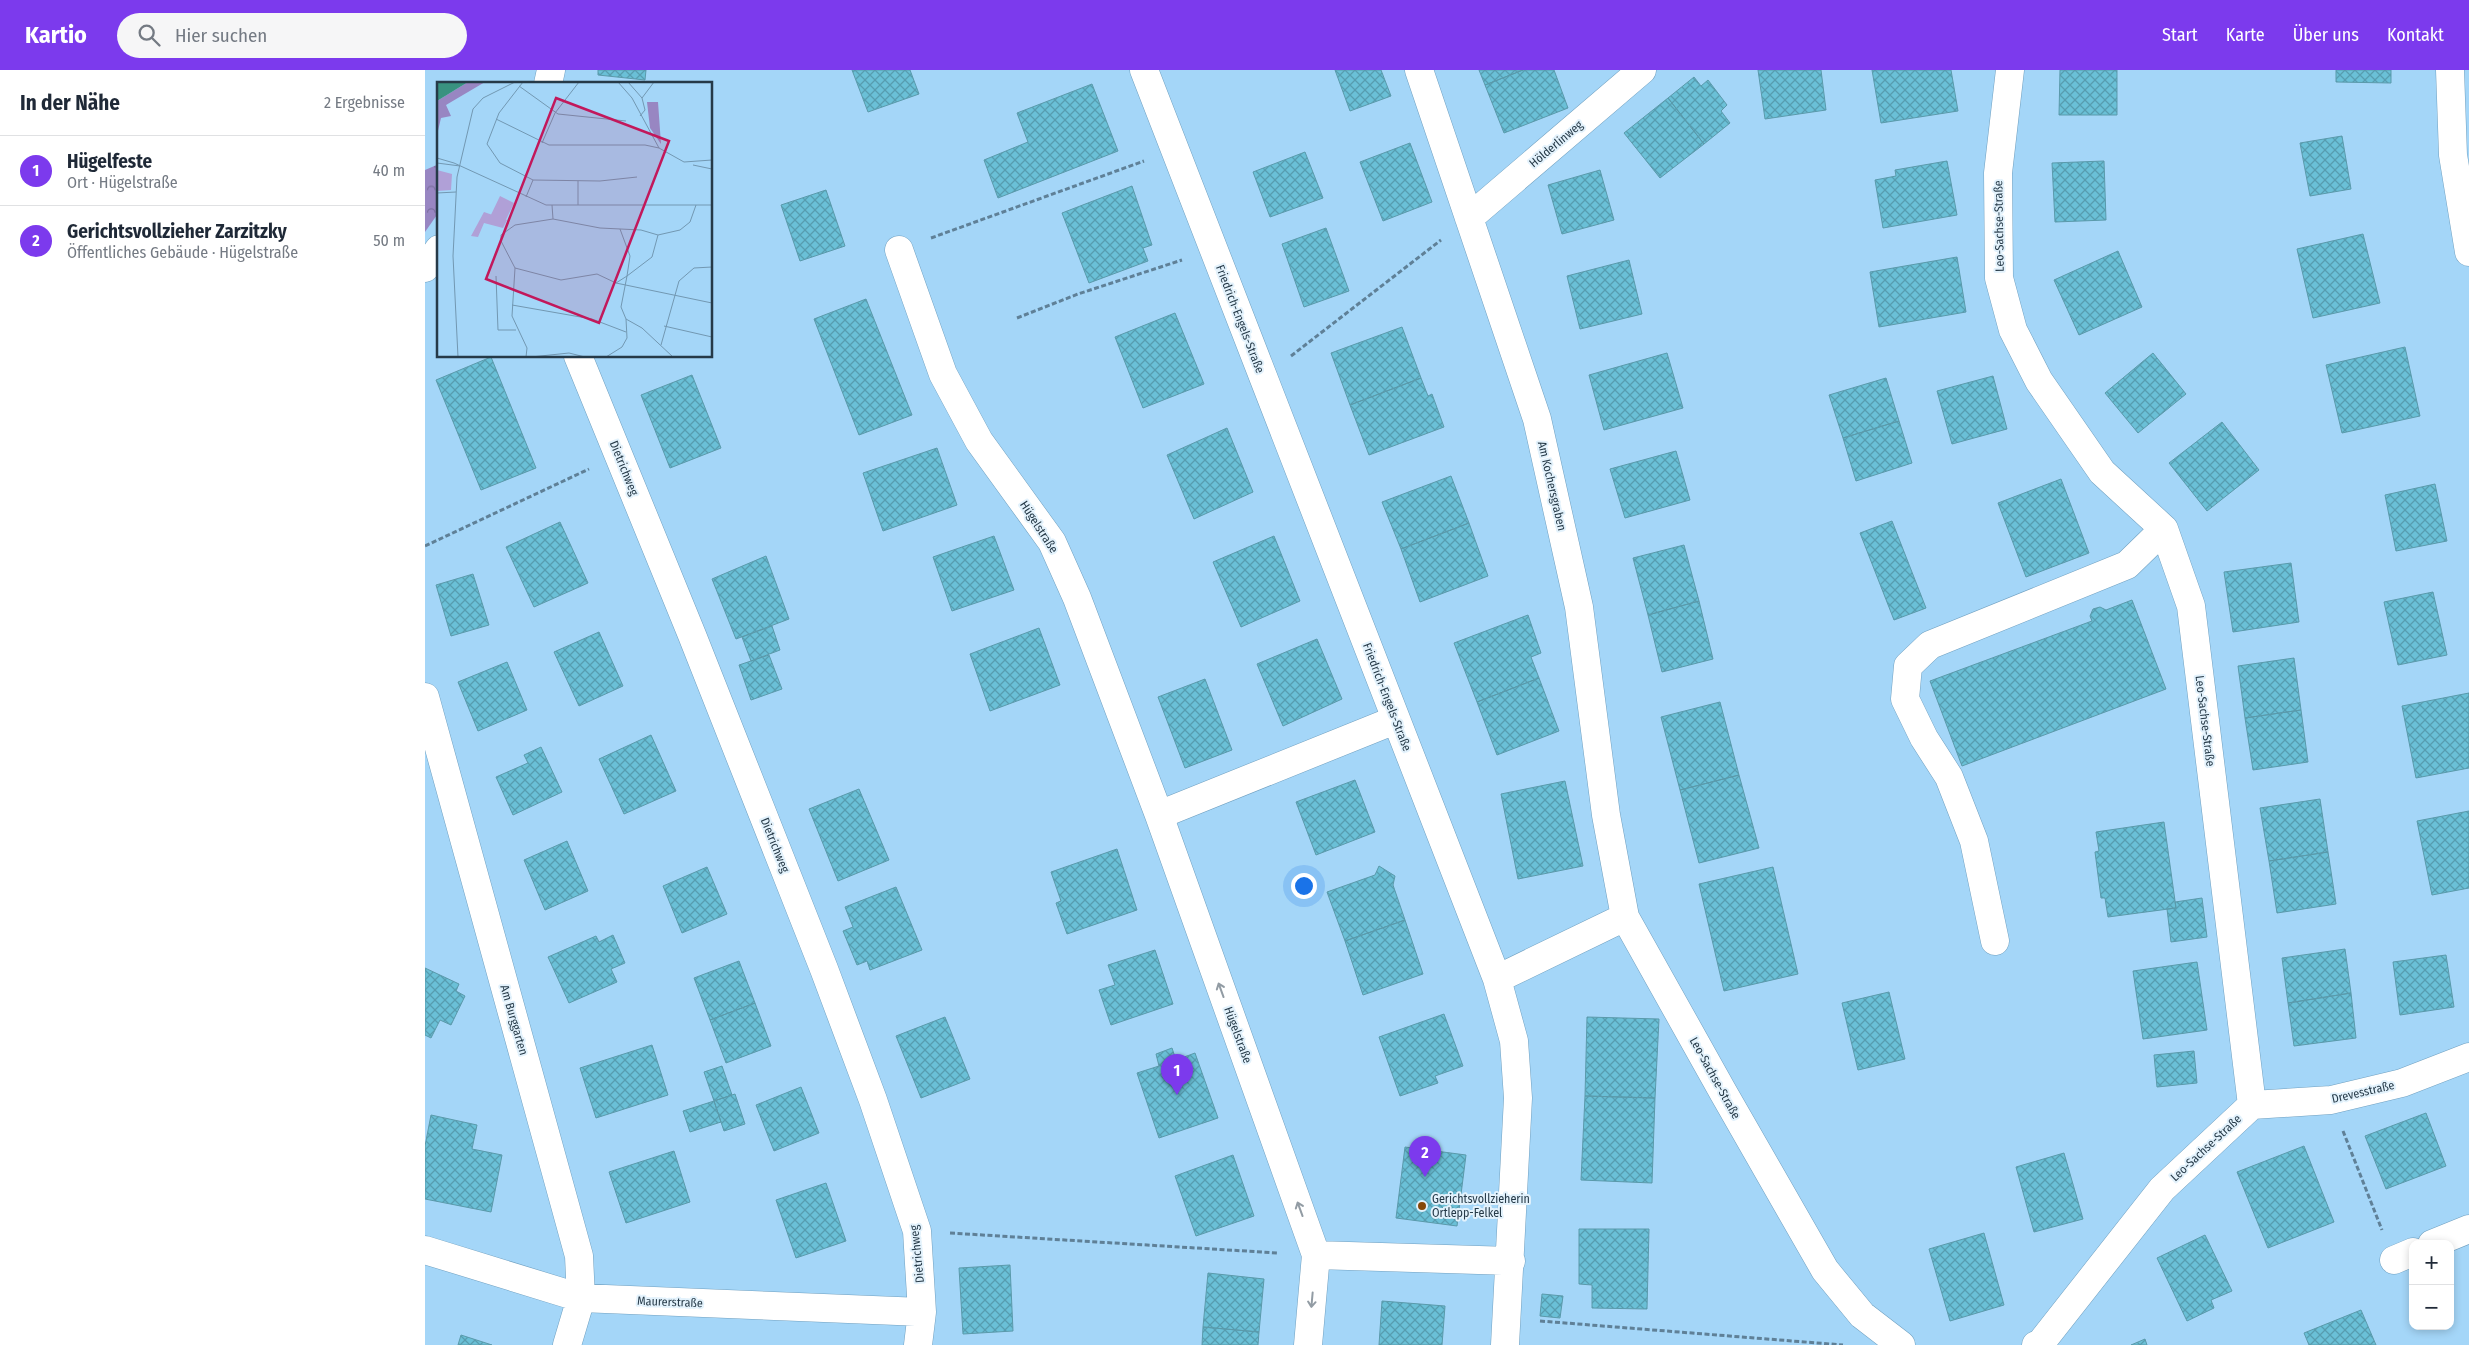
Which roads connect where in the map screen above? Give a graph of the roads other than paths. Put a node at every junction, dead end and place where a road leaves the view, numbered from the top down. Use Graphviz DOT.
graph roads {
  1 [pos="1144,70"];
  2 [pos="1419,70"];
  3 [pos="1642,70"];
  4 [pos="2010,70"];
  5 [pos="2450,70"];
  6 [pos="1469,218"];
  7 [pos="899,250"];
  8 [pos="2469,252"];
  9 [pos="437,253"];
  10 [pos="425,268"];
  11 [pos="579,358"];
  12 [pos="2164,528"];
  13 [pos="425,697"];
  14 [pos="1395,720"];
  15 [pos="1159,815"];
  16 [pos="1625,917"];
  17 [pos="1995,941"];
  18 [pos="1497,980"];
  19 [pos="2469,1057"];
  20 [pos="2252,1105"];
  21 [pos="2469,1228"];
  22 [pos="2442,1240"];
  23 [pos="425,1250"];
  24 [pos="1317,1255"];
  25 [pos="1511,1261"];
  26 [pos="581,1298"];
  27 [pos="922,1312"];
  28 [pos="1506,1332"];
  29 [pos="567,1345"];
  30 [pos="918,1345"];
  31 [pos="1308,1345"];
  32 [pos="1901,1345"];
  33 [pos="2036,1345"];
  1 -- 14 [label="street, Friedrich-Engels-Straße"];
  2 -- 6 [label="street, Am Kochersgraben"];
  3 -- 6 [label="street, Hölderlinweg"];
  4 -- 12 [label="street, Leo-Sachse-Straße"];
  5 -- 8 [label="street"];
  6 -- 16 [label="street, Am Kochersgraben"];
  7 -- 15 [label="street, Hügelstraße"];
  9 -- 10 [label="street"];
  11 -- 27 [label="street, Dietrichweg"];
  12 -- 17 [label="street"];
  12 -- 20 [label="street, Leo-Sachse-Straße"];
  13 -- 26 [label="street, Am Burggarten"];
  14 -- 15 [label="street"];
  14 -- 18 [label="street, Friedrich-Engels-Straße"];
  24 -- 15 [label="street, Hügelstraße, one-way"];
  16 -- 18 [label="street"];
  16 -- 32 [label="street, Leo-Sachse-Straße"];
  18 -- 25 [label="street, Friedrich-Engels-Straße"];
  19 -- 20 [label="street, Drevesstraße"];
  20 -- 33 [label="street, Leo-Sachse-Straße"];
  21 -- 22 [label="street"];
  23 -- 26 [label="street, Maurerstraße"];
  24 -- 25 [label="street"];
  24 -- 31 [label="street, Hügelstraße, one-way"];
  25 -- 28 [label="street, Friedrich-Engels-Straße"];
  26 -- 27 [label="street, Maurerstraße"];
  26 -- 29 [label="street, Am Burggarten"];
  27 -- 30 [label="street, Dietrichweg"];
}
